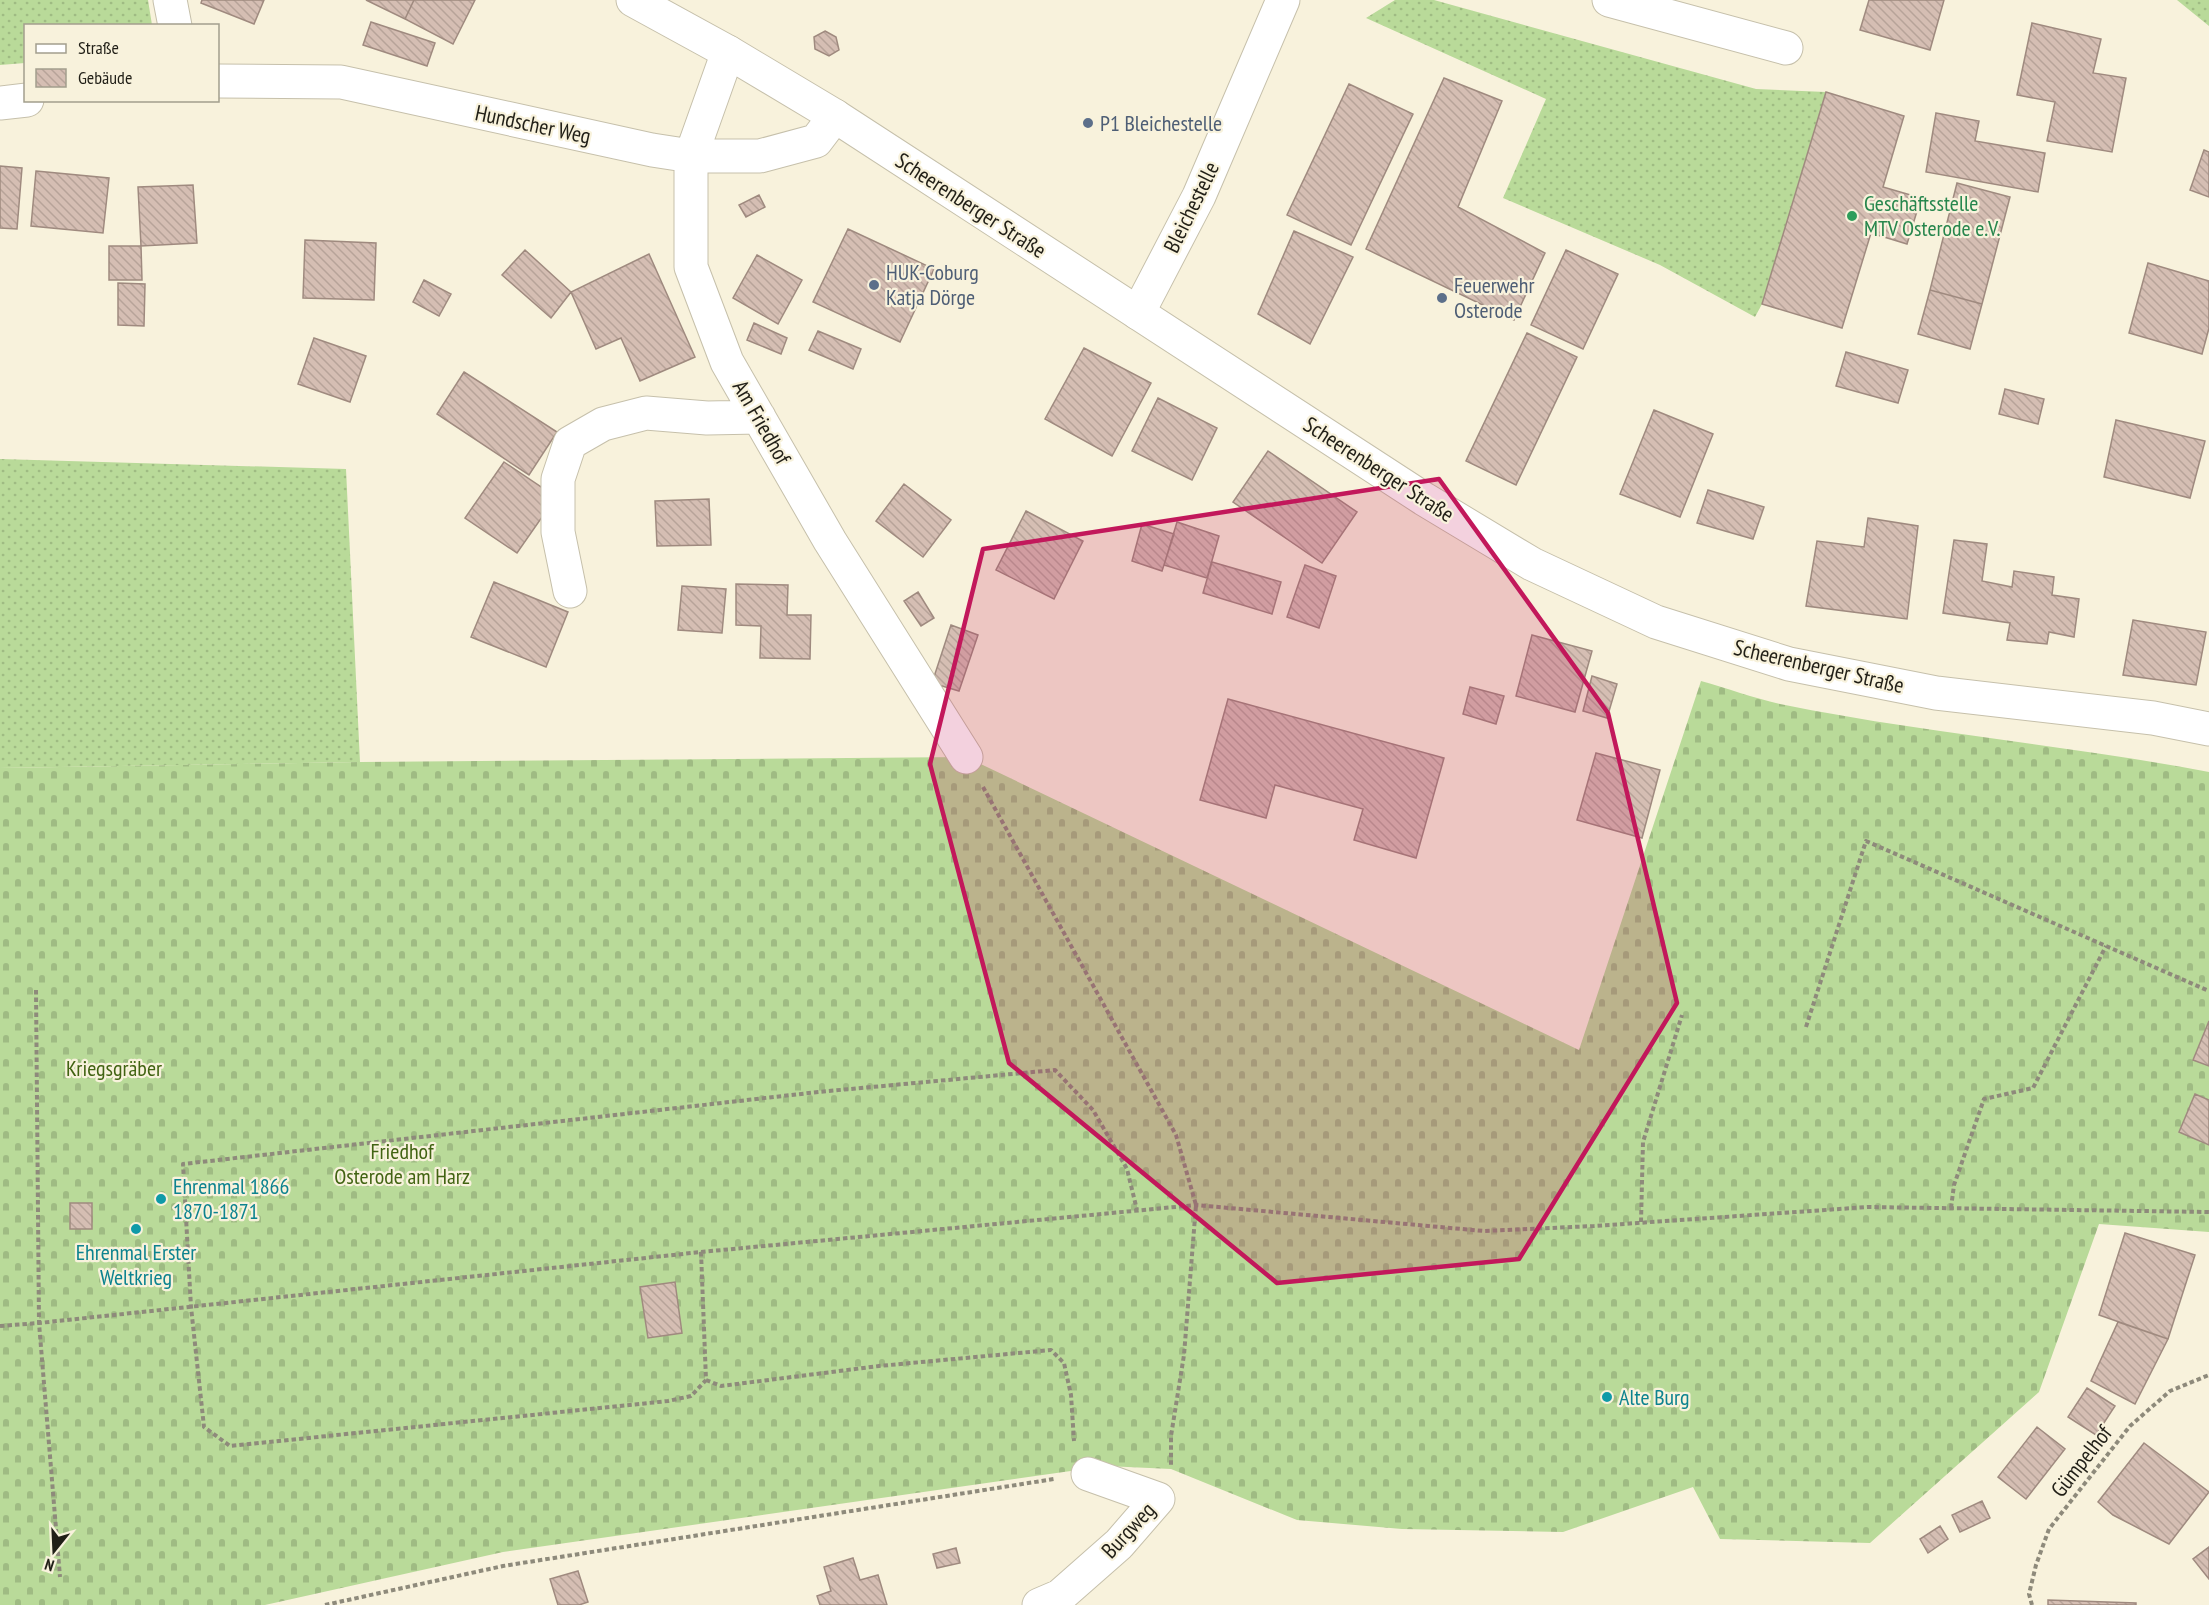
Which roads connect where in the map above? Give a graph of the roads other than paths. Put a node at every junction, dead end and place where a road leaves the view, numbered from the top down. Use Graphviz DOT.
graph roads {
  1 [pos="170,0"];
  2 [pos="633,0"];
  3 [pos="1283,0"];
  4 [pos="1609,0"];
  5 [pos="175,24"];
  6 [pos="1786,48"];
  7 [pos="728,52"];
  8 [pos="219,81"];
  9 [pos="24,100"];
  10 [pos="0,103"];
  11 [pos="835,116"];
  12 [pos="691,156"];
  13 [pos="1138,313"];
  14 [pos="759,417"];
  15 [pos="570,591"];
  16 [pos="2209,729"];
  17 [pos="966,757"];
  18 [pos="1088,1474"];
  19 [pos="1039,1605"];
  1 -- 5 [label="street"];
  2 -- 7 [label="street, Scheerenberger Straße"];
  3 -- 13 [label="street, Bleichestelle"];
  4 -- 6 [label="street"];
  7 -- 11 [label="street, Scheerenberger Straße"];
  7 -- 12 [label="street, Am Friedhof"];
  8 -- 12 [label="street, Hundscher Weg"];
  9 -- 10 [label="street"];
  11 -- 12 [label="street, Hundscher Weg"];
  11 -- 13 [label="street, Scheerenberger Straße"];
  12 -- 14 [label="street, Am Friedhof"];
  13 -- 16 [label="street, Scheerenberger Straße"];
  14 -- 15 [label="street"];
  14 -- 17 [label="street, Am Friedhof"];
  18 -- 19 [label="street, Burgweg"];
}
